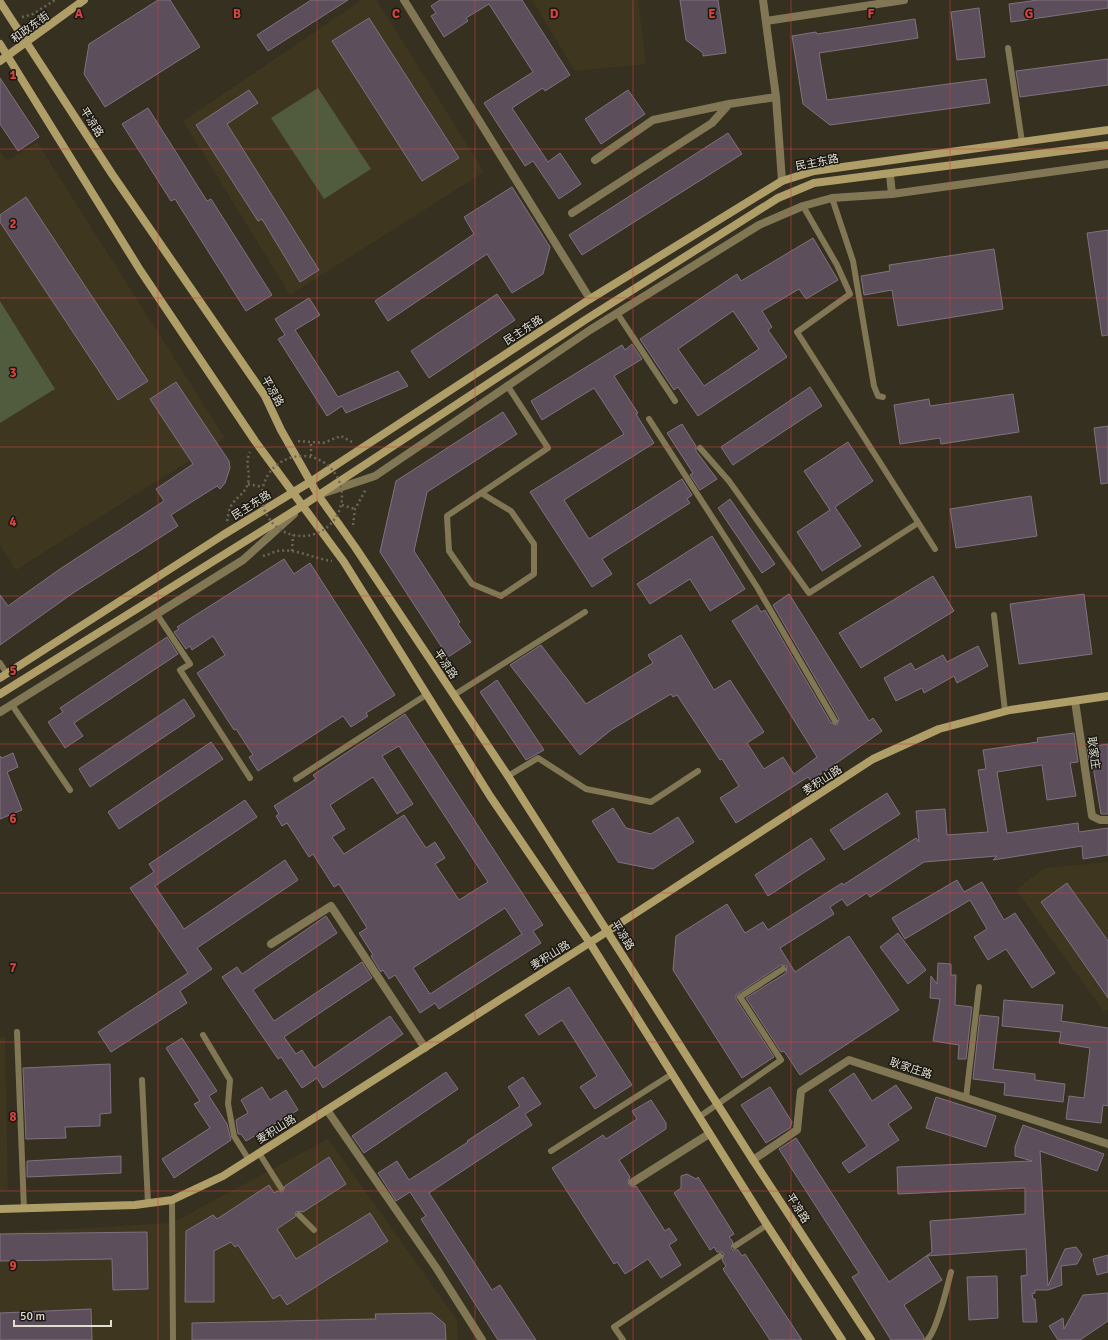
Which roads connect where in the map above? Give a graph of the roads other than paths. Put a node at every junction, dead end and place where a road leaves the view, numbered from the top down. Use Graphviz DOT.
graph roads {
  1 [pos="84,0"];
  2 [pos="404,0"];
  3 [pos="763,0"];
  4 [pos="904,0"];
  5 [pos="0,2"];
  6 [pos="766,21"];
  7 [pos="27,43"];
  8 [pos="0,44"];
  9 [pos="1008,48"];
  10 [pos="8,56"];
  11 [pos="0,61"];
  12 [pos="776,97"];
  13 [pos="729,104"];
  14 [pos="1108,130"];
  15 [pos="1022,142"];
  16 [pos="1108,145"];
  17 [pos="595,160"];
  18 [pos="1108,164"];
  19 [pos="890,175"];
  20 [pos="782,181"];
  21 [pos="892,194"];
  22 [pos="832,198"];
  23 [pos="803,206"];
  24 [pos="572,213"];
  25 [pos="590,300"];
  26 [pos="617,313"];
  27 [pos="507,385"];
  28 [pos="883,397"];
  29 [pos="675,401"];
  30 [pos="648,419"];
  31 [pos="700,448"];
  32 [pos="310,482"];
  33 [pos="292,493"];
  34 [pos="481,493"];
  35 [pos="318,495"];
  36 [pos="302,506"];
  37 [pos="918,523"];
  38 [pos="935,549"];
  39 [pos="585,612"];
  40 [pos="156,613"];
  41 [pos="994,615"];
  42 [pos="0,663"];
  43 [pos="3,676"];
  44 [pos="0,694"];
  45 [pos="426,695"];
  46 [pos="454,695"];
  47 [pos="1108,696"];
  48 [pos="1075,701"];
  49 [pos="12,704"];
  50 [pos="1005,711"];
  51 [pos="0,712"];
  52 [pos="836,721"];
  53 [pos="698,771"];
  54 [pos="508,776"];
  55 [pos="250,778"];
  56 [pos="296,779"];
  57 [pos="70,790"];
  58 [pos="1108,820"];
  59 [pos="608,931"];
  60 [pos="590,943"];
  61 [pos="271,944"];
  62 [pos="783,969"];
  63 [pos="979,987"];
  64 [pos="17,1032"];
  65 [pos="203,1035"];
  66 [pos="425,1048"];
  67 [pos="672,1074"];
  68 [pos="142,1080"];
  69 [pos="966,1098"];
  70 [pos="718,1104"];
  71 [pos="327,1110"];
  72 [pos="699,1118"];
  73 [pos="709,1134"];
  74 [pos="1108,1144"];
  75 [pos="551,1151"];
  76 [pos="259,1153"];
  77 [pos="249,1160"];
  78 [pos="753,1160"];
  79 [pos="633,1182"];
  80 [pos="281,1188"];
  81 [pos="172,1200"];
  82 [pos="148,1203"];
  83 [pos="24,1208"];
  84 [pos="0,1209"];
  85 [pos="299,1215"];
  86 [pos="767,1225"];
  87 [pos="314,1230"];
  88 [pos="735,1246"];
  89 [pos="720,1256"];
  90 [pos="951,1272"];
  91 [pos="173,1340"];
  92 [pos="482,1340"];
  93 [pos="623,1340"];
  94 [pos="842,1340"];
  95 [pos="871,1340"];
  96 [pos="927,1340"];
  1 -- 7 [label="street, 和政东街"];
  2 -- 25 [label="street"];
  3 -- 6 [label="street"];
  4 -- 6 [label="street"];
  5 -- 7 [label="street, 平凉路"];
  6 -- 12 [label="street"];
  7 -- 10 [label="street, 和政东街"];
  7 -- 32 [label="street, 平凉路"];
  8 -- 10 [label="street"];
  9 -- 15 [label="lane"];
  10 -- 11 [label="street, 和政东街"];
  10 -- 33 [label="street"];
  12 -- 13 [label="street"];
  12 -- 20 [label="street"];
  13 -- 17 [label="street"];
  13 -- 24 [label="street"];
  14 -- 15 [label="street, 民主东路"];
  15 -- 20 [label="street, 民主东路"];
  16 -- 19 [label="street, 民主东路"];
  18 -- 21 [label="street, 民主东路"];
  19 -- 21 [label="street"];
  19 -- 35 [label="street, 民主东路"];
  20 -- 25 [label="street, 民主东路"];
  21 -- 22 [label="street, 民主东路"];
  22 -- 23 [label="street, 民主东路"];
  22 -- 28 [label="lane"];
  23 -- 26 [label="street, 民主东路"];
  23 -- 37 [label="lane"];
  25 -- 32 [label="street, 民主东路"];
  26 -- 27 [label="street, 民主东路"];
  26 -- 29 [label="lane"];
  27 -- 34 [label="lane"];
  27 -- 35 [label="street, 民主东路"];
  30 -- 52 [label="lane"];
  31 -- 37 [label="lane"];
  32 -- 33 [label="street, 民主东路"];
  32 -- 35 [label="street, 平凉路"];
  33 -- 36 [label="street"];
  33 -- 43 [label="street, 民主东路"];
  34 -- 34 [label="lane"];
  35 -- 36 [label="street, 民主东路"];
  35 -- 46 [label="street, 平凉路"];
  36 -- 40 [label="street, 民主东路"];
  36 -- 44 [label="street, 民主东路"];
  36 -- 45 [label="street"];
  37 -- 38 [label="lane"];
  39 -- 46 [label="lane"];
  40 -- 49 [label="street, 民主东路"];
  40 -- 55 [label="lane"];
  41 -- 50 [label="lane"];
  42 -- 43 [label="lane"];
  45 -- 56 [label="lane"];
  45 -- 60 [label="street"];
  46 -- 54 [label="street, 平凉路"];
  47 -- 48 [label="street, 麦积山路"];
  48 -- 50 [label="street, 麦积山路"];
  48 -- 58 [label="street, 耿家庄"];
  49 -- 51 [label="street, 民主东路"];
  49 -- 57 [label="lane"];
  50 -- 59 [label="street, 麦积山路"];
  53 -- 54 [label="lane"];
  54 -- 59 [label="street, 平凉路"];
  59 -- 60 [label="street, 麦积山路"];
  59 -- 70 [label="street, 平凉路"];
  60 -- 66 [label="street, 麦积山路"];
  60 -- 67 [label="street"];
  61 -- 66 [label="street"];
  62 -- 70 [label="lane"];
  63 -- 69 [label="lane"];
  64 -- 83 [label="lane"];
  65 -- 77 [label="lane"];
  66 -- 71 [label="street, 麦积山路"];
  67 -- 72 [label="street"];
  67 -- 75 [label="lane"];
  68 -- 82 [label="lane"];
  69 -- 74 [label="street, 耿家庄路"];
  69 -- 78 [label="street, 耿家庄路"];
  70 -- 72 [label="lane"];
  70 -- 78 [label="street, 平凉路"];
  71 -- 76 [label="street, 麦积山路"];
  71 -- 92 [label="street"];
  72 -- 73 [label="street"];
  73 -- 79 [label="street"];
  73 -- 86 [label="street"];
  76 -- 77 [label="street, 麦积山路"];
  76 -- 80 [label="lane"];
  77 -- 81 [label="street, 麦积山路"];
  78 -- 95 [label="street, 平凉路"];
  81 -- 82 [label="street, 麦积山路"];
  81 -- 91 [label="lane"];
  82 -- 83 [label="street, 麦积山路"];
  83 -- 84 [label="street, 麦积山路"];
  85 -- 87 [label="lane"];
  86 -- 88 [label="lane"];
  86 -- 94 [label="street"];
  89 -- 93 [label="lane"];
  90 -- 96 [label="lane"];
}
